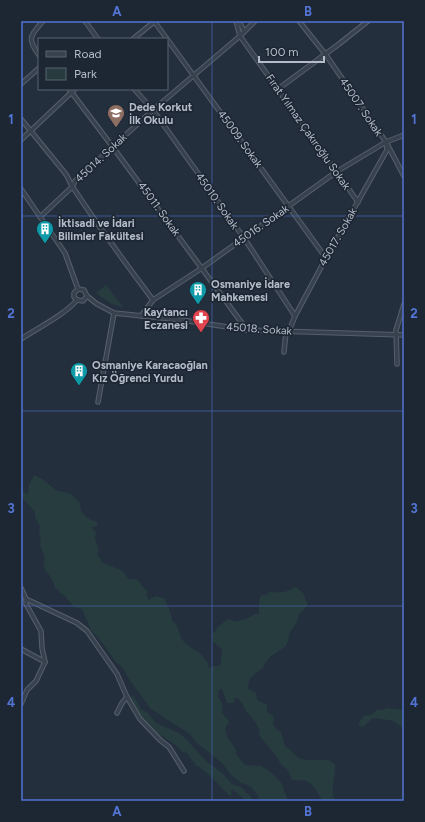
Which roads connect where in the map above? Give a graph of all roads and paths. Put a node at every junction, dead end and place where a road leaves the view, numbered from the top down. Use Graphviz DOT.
graph roads {
  1 [pos="44,21"];
  2 [pos="85,21"];
  3 [pos="154,21"];
  4 [pos="236,21"];
  5 [pos="239,21"];
  6 [pos="255,21"];
  7 [pos="299,21"];
  8 [pos="368,21"];
  9 [pos="244,31"];
  10 [pos="240,36"];
  11 [pos="97,38"];
  12 [pos="134,38"];
  13 [pos="167,38"];
  14 [pos="168,40"];
  15 [pos="38,54"];
  16 [pos="326,54"];
  17 [pos="38,69"];
  18 [pos="194,75"];
  19 [pos="21,84"];
  20 [pos="278,89"];
  21 [pos="72,90"];
  22 [pos="135,90"];
  23 [pos="153,110"];
  24 [pos="21,119"];
  25 [pos="31,131"];
  26 [pos="404,135"];
  27 [pos="21,140"];
  28 [pos="386,142"];
  29 [pos="112,146"];
  30 [pos="336,172"];
  31 [pos="404,176"];
  32 [pos="72,187"];
  33 [pos="21,189"];
  34 [pos="358,202"];
  35 [pos="288,207"];
  36 [pos="40,217"];
  37 [pos="244,238"];
  38 [pos="326,258"];
  39 [pos="202,268"];
  40 [pos="78,289"];
  41 [pos="87,296"];
  42 [pos="77,300"];
  43 [pos="153,300"];
  44 [pos="404,304"];
  45 [pos="114,313"];
  46 [pos="141,316"];
  47 [pos="295,316"];
  48 [pos="246,330"];
  49 [pos="288,332"];
  50 [pos="396,335"];
  51 [pos="404,335"];
  52 [pos="21,339"];
  53 [pos="284,352"];
  54 [pos="397,364"];
  55 [pos="98,402"];
  56 [pos="21,588"];
  57 [pos="26,599"];
  58 [pos="21,649"];
  59 [pos="45,662"];
  60 [pos="127,698"];
  61 [pos="21,704"];
  62 [pos="116,713"];
  63 [pos="184,771"];
  1 -- 15 [label="street"];
  2 -- 11 [label="street"];
  3 -- 12 [label="street"];
  3 -- 13 [label="street, 45009. Sokak"];
  4 -- 10 [label="street, Fırat Yılmaz Çakıroğlu Sokak"];
  5 -- 9 [label="street"];
  6 -- 9 [label="street, 45014. Sokak"];
  7 -- 16 [label="street, 45007. Sokak"];
  8 -- 16 [label="street"];
  9 -- 10 [label="street, 45014. Sokak"];
  10 -- 18 [label="street, 45014. Sokak"];
  10 -- 20 [label="street, Fırat Yılmaz Çakıroğlu Sokak"];
  14 -- 18 [label="street, 45009. Sokak"];
  16 -- 20 [label="street"];
  16 -- 28 [label="street, 45007. Sokak"];
  17 -- 19 [label="street"];
  18 -- 23 [label="street, 45014. Sokak"];
  18 -- 35 [label="street, 45009. Sokak"];
  20 -- 30 [label="street, Fırat Yılmaz Çakıroğlu Sokak"];
  21 -- 25 [label="street"];
  21 -- 29 [label="street, 45011. Sokak"];
  22 -- 23 [label="street, 45010. Sokak"];
  23 -- 29 [label="street, 45014. Sokak"];
  23 -- 37 [label="street, 45010. Sokak"];
  24 -- 25 [label="street"];
  25 -- 27 [label="street"];
  25 -- 32 [label="street"];
  26 -- 28 [label="street, 45016. Sokak"];
  28 -- 30 [label="street, 45016. Sokak"];
  28 -- 31 [label="street, 45007. Sokak"];
  28 -- 34 [label="street, 45017. Sokak"];
  29 -- 32 [label="street, 45014. Sokak"];
  29 -- 39 [label="street, 45011. Sokak"];
  30 -- 34 [label="street, Fırat Yılmaz Çakıroğlu Sokak"];
  30 -- 35 [label="street, 45016. Sokak"];
  32 -- 36 [label="street, 45014. Sokak"];
  32 -- 43 [label="street"];
  33 -- 36 [label="street"];
  34 -- 38 [label="street, 45017. Sokak"];
  35 -- 37 [label="street, 45016. Sokak"];
  35 -- 38 [label="street, 45009. Sokak"];
  36 -- 40 [label="street"];
  37 -- 39 [label="street, 45016. Sokak"];
  37 -- 47 [label="street, 45010. Sokak"];
  38 -- 47 [label="street, 45017. Sokak"];
  39 -- 43 [label="street, 45016. Sokak"];
  39 -- 48 [label="street, 45011. Sokak"];
  40 -- 41 [label="street"];
  40 -- 42 [label="street"];
  41 -- 42 [label="street"];
  41 -- 45 [label="street, 45018. Sokak"];
  42 -- 52 [label="street"];
  43 -- 46 [label="street, 45016. Sokak"];
  44 -- 50 [label="street"];
  45 -- 46 [label="street, 45018. Sokak"];
  45 -- 55 [label="street"];
  46 -- 48 [label="street, 45018. Sokak"];
  47 -- 49 [label="street, 45017. Sokak"];
  48 -- 49 [label="street, 45018. Sokak"];
  49 -- 50 [label="street, 45018. Sokak"];
  49 -- 53 [label="street, 45017. Sokak"];
  50 -- 51 [label="street, 45018. Sokak"];
  50 -- 54 [label="street"];
  56 -- 57 [label="street"];
  57 -- 59 [label="street"];
  57 -- 60 [label="street"];
  58 -- 59 [label="street"];
  59 -- 61 [label="street"];
  60 -- 62 [label="street"];
  60 -- 63 [label="street"];
}
